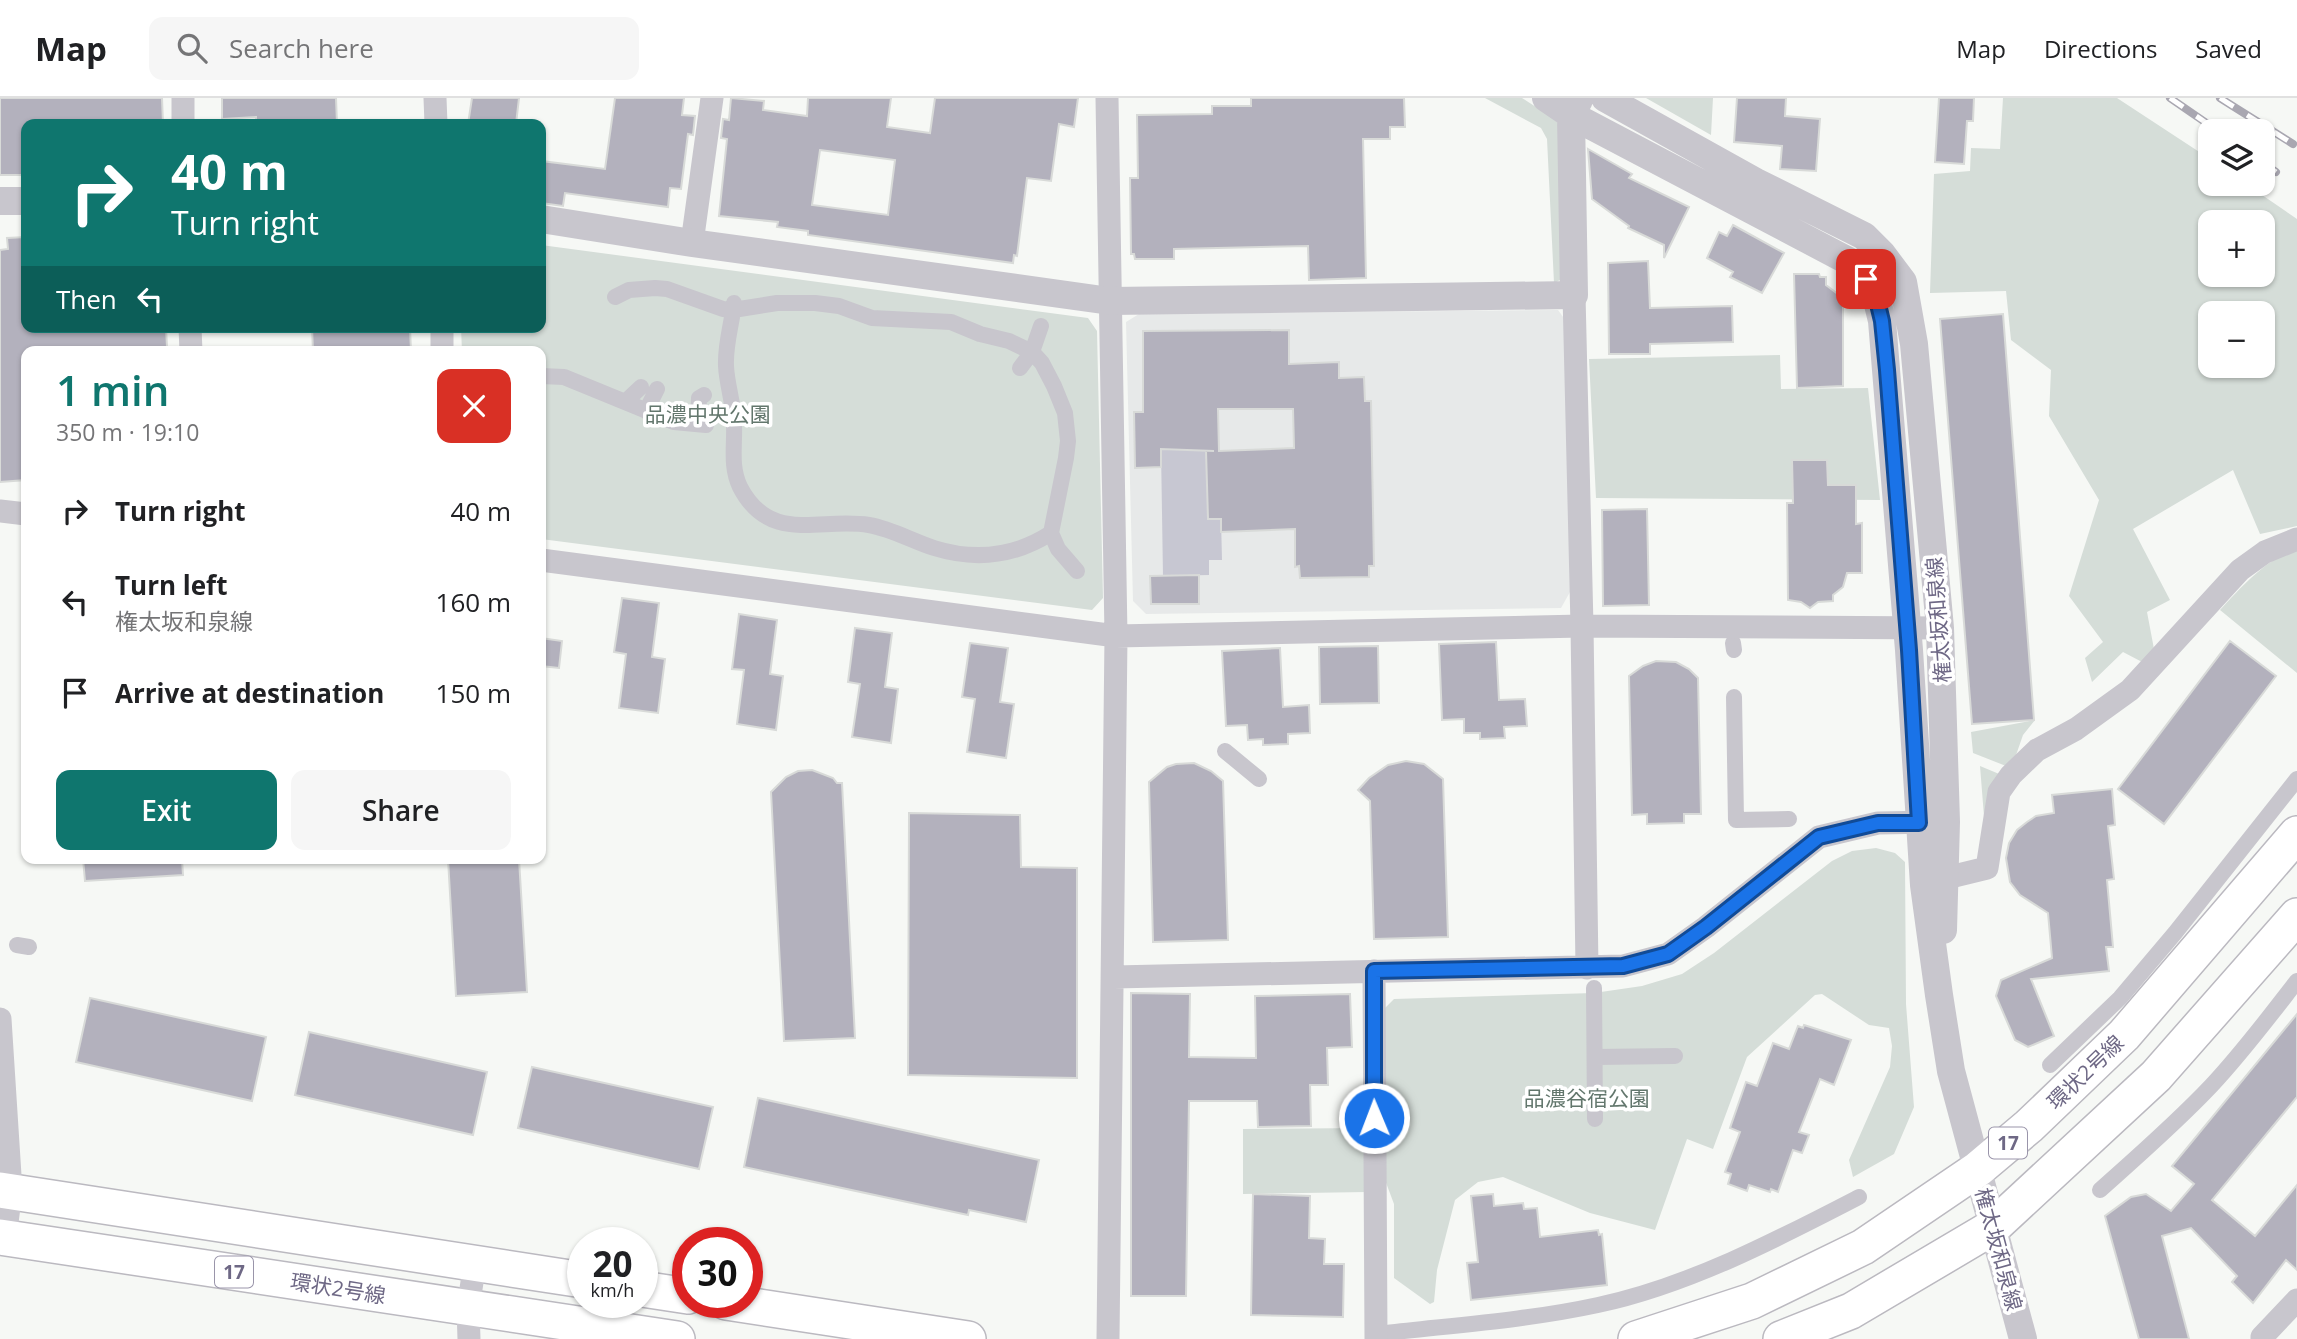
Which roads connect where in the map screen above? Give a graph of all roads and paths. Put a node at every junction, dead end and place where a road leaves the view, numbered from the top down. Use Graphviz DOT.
graph roads {
  1 [pos="183,98"];
  2 [pos="435,98"];
  3 [pos="712,98"];
  4 [pos="1107,98"];
  5 [pos="1546,98"];
  6 [pos="1605,98"];
  7 [pos="1576,106"];
  8 [pos="183,119"];
  9 [pos="436,119"];
  10 [pos="0,201"];
  11 [pos="21,201"];
  12 [pos="546,220"];
  13 [pos="692,243"];
  14 [pos="1574,295"];
  15 [pos="615,297"];
  16 [pos="1110,301"];
  17 [pos="733,305"];
  18 [pos="1041,326"];
  19 [pos="1032,352"];
  20 [pos="1020,368"];
  21 [pos="546,376"];
  22 [pos="704,395"];
  23 [pos="625,402"];
  24 [pos="646,411"];
  25 [pos="0,512"];
  26 [pos="21,514"];
  27 [pos="1051,533"];
  28 [pos="2297,539"];
  29 [pos="546,560"];
  30 [pos="1076,571"];
  31 [pos="1582,626"];
  32 [pos="1940,628"];
  33 [pos="1908,630"];
  34 [pos="1116,636"];
  35 [pos="1734,697"];
  36 [pos="1225,751"];
  37 [pos="1259,779"];
  38 [pos="2297,779"];
  39 [pos="1789,819"];
  40 [pos="1933,822"];
  41 [pos="2297,834"];
  42 [pos="1946,878"];
  43 [pos="2297,916"];
  44 [pos="1374,971"];
  45 [pos="1114,977"];
  46 [pos="1591,978"];
  47 [pos="2297,981"];
  48 [pos="1939,995"];
  49 [pos="0,1019"];
  50 [pos="1675,1056"];
  51 [pos="1595,1057"];
  52 [pos="2050,1065"];
  53 [pos="1595,1119"];
  54 [pos="1978,1169"];
  55 [pos="2100,1190"];
  56 [pos="5,1191"];
  57 [pos="1859,1197"];
  58 [pos="1993,1227"];
  59 [pos="2,1237"];
  60 [pos="475,1263"];
  61 [pos="567,1277"];
  62 [pos="2297,1300"];
  63 [pos="763,1308"];
  64 [pos="469,1323"];
  65 [pos="1381,1336"];
  66 [pos="677,1339"];
  67 [pos="968,1339"];
  68 [pos="1108,1339"];
  69 [pos="1636,1339"];
  70 [pos="1781,1339"];
  71 [pos="2023,1339"];
  72 [pos="2262,1339"];
  1 -- 8 [label="street"];
  2 -- 9 [label="street"];
  3 -- 13 [label="street"];
  4 -- 16 [label="street"];
  5 -- 7 [label="street"];
  6 -- 32 [label="street, 権太坂和泉線"];
  7 -- 14 [label="street"];
  7 -- 33 [label="street, 権太坂和泉線"];
  10 -- 11 [label="street"];
  12 -- 13 [label="street"];
  13 -- 16 [label="street"];
  14 -- 16 [label="street"];
  14 -- 31 [label="street"];
  15 -- 17 [label="street"];
  16 -- 34 [label="street"];
  17 -- 19 [label="street"];
  17 -- 27 [label="street"];
  18 -- 19 [label="street"];
  19 -- 20 [label="street"];
  19 -- 27 [label="street"];
  21 -- 23 [label="street"];
  22 -- 24 [label="street"];
  23 -- 24 [label="street"];
  23 -- 24 [label="street"];
  25 -- 26 [label="street"];
  27 -- 30 [label="street"];
  28 -- 42 [label="street"];
  29 -- 34 [label="street"];
  31 -- 33 [label="street"];
  31 -- 34 [label="street"];
  31 -- 46 [label="street"];
  32 -- 33 [label="street"];
  32 -- 40 [label="street, 権太坂和泉線"];
  33 -- 40 [label="street, 権太坂和泉線"];
  34 -- 45 [label="street"];
  35 -- 39 [label="street"];
  36 -- 37 [label="street"];
  38 -- 52 [label="street"];
  40 -- 42 [label="street, 権太坂和泉線"];
  40 -- 46 [label="street"];
  40 -- 48 [label="street, 権太坂和泉線"];
  41 -- 54 [label="main road, 環状2号線 / 17"];
  42 -- 48 [label="street, 権太坂和泉線"];
  43 -- 58 [label="main road, 17"];
  44 -- 45 [label="street"];
  44 -- 46 [label="street"];
  44 -- 65 [label="street"];
  45 -- 68 [label="street"];
  46 -- 51 [label="street"];
  47 -- 55 [label="street"];
  48 -- 54 [label="street, 権太坂和泉線"];
  49 -- 56 [label="street"];
  50 -- 51 [label="street"];
  51 -- 53 [label="street"];
  54 -- 58 [label="street, 権太坂和泉線"];
  54 -- 69 [label="main road, 環状2号線 / 17"];
  56 -- 59 [label="street"];
  56 -- 60 [label="main road, 17"];
  57 -- 65 [label="street"];
  58 -- 70 [label="main road, 17"];
  58 -- 71 [label="street, 権太坂和泉線"];
  59 -- 64 [label="main road, 環状2号線 / 17"];
  60 -- 61 [label="main road, 17"];
  60 -- 64 [label="street"];
  62 -- 72 [label="street"];
  63 -- 67 [label="main road"];
  64 -- 66 [label="main road, 環状2号線 / 17"];
}
